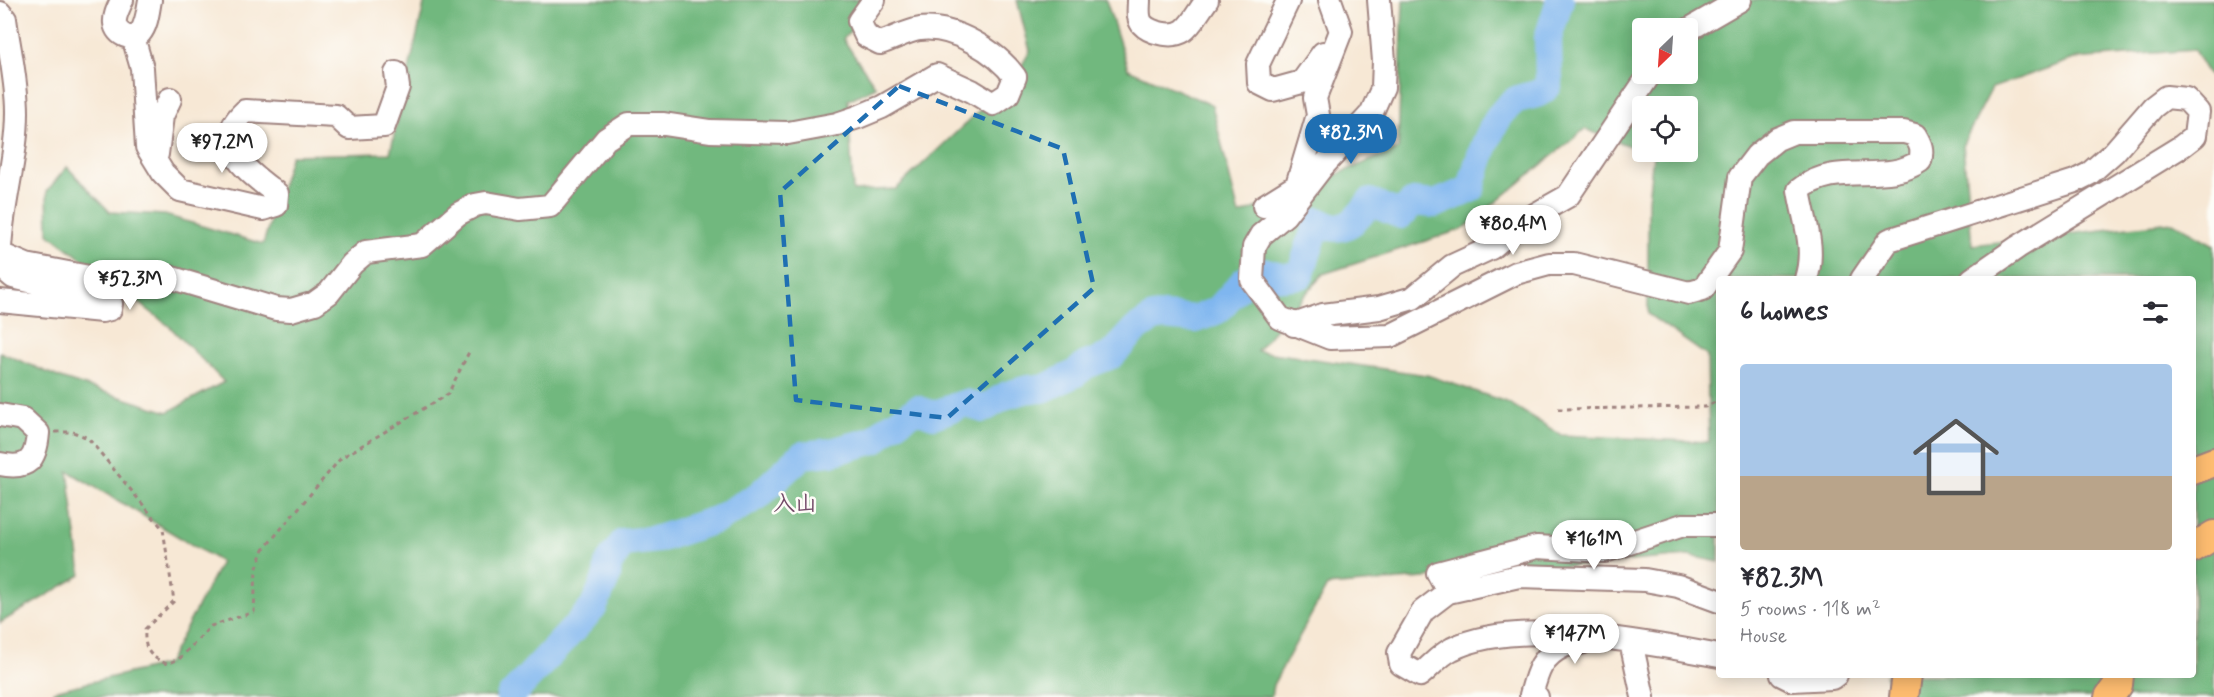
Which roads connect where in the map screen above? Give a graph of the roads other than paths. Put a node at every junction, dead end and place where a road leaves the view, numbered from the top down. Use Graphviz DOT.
graph roads {
  1 [pos="122,0"];
  2 [pos="150,0"];
  3 [pos="874,0"];
  4 [pos="1139,0"];
  5 [pos="1207,0"];
  6 [pos="1379,0"];
  7 [pos="1740,0"];
  8 [pos="1288,1"];
  9 [pos="1334,2"];
  10 [pos="0,13"];
  11 [pos="1698,24"];
  12 [pos="133,38"];
  13 [pos="1335,44"];
  14 [pos="396,73"];
  15 [pos="1643,84"];
  16 [pos="170,99"];
  17 [pos="7,158"];
  18 [pos="155,162"];
  19 [pos="1318,172"];
  20 [pos="1297,185"];
  21 [pos="1264,206"];
  22 [pos="0,252"];
  23 [pos="1807,276"];
  24 [pos="1864,276"];
  25 [pos="1976,276"];
  26 [pos="0,300"];
  27 [pos="1294,325"];
  28 [pos="0,415"];
  29 [pos="2214,462"];
  30 [pos="0,464"];
  31 [pos="2196,469"];
  32 [pos="1716,525"];
  33 [pos="2214,535"];
  34 [pos="2196,546"];
  35 [pos="1448,592"];
  36 [pos="1716,600"];
  37 [pos="1590,637"];
  38 [pos="1631,642"];
  39 [pos="1716,656"];
  40 [pos="1788,678"];
  41 [pos="1832,678"];
  42 [pos="1907,678"];
  43 [pos="2119,678"];
  44 [pos="1537,697"];
  45 [pos="1643,697"];
  46 [pos="1904,697"];
  47 [pos="2109,697"];
  1 -- 12 [label="street"];
  2 -- 12 [label="street"];
  3 -- 22 [label="street"];
  4 -- 5 [label="street"];
  6 -- 19 [label="street"];
  7 -- 11 [label="street"];
  8 -- 13 [label="street"];
  9 -- 13 [label="street"];
  10 -- 17 [label="street"];
  12 -- 18 [label="street"];
  13 -- 20 [label="street"];
  14 -- 18 [label="street"];
  15 -- 27 [label="street"];
  16 -- 18 [label="street"];
  17 -- 22 [label="street"];
  19 -- 20 [label="street"];
  19 -- 27 [label="street"];
  20 -- 21 [label="street"];
  22 -- 26 [label="street"];
  23 -- 27 [label="street"];
  24 -- 25 [label="street"];
  28 -- 30 [label="street"];
  29 -- 31 [label="main road"];
  32 -- 35 [label="street"];
  33 -- 34 [label="main road"];
  35 -- 36 [label="street"];
  35 -- 37 [label="street"];
  37 -- 38 [label="street"];
  37 -- 44 [label="street"];
  38 -- 39 [label="street"];
  38 -- 45 [label="street"];
  40 -- 41 [label="street"];
  42 -- 46 [label="main road"];
  43 -- 47 [label="main road"];
}
